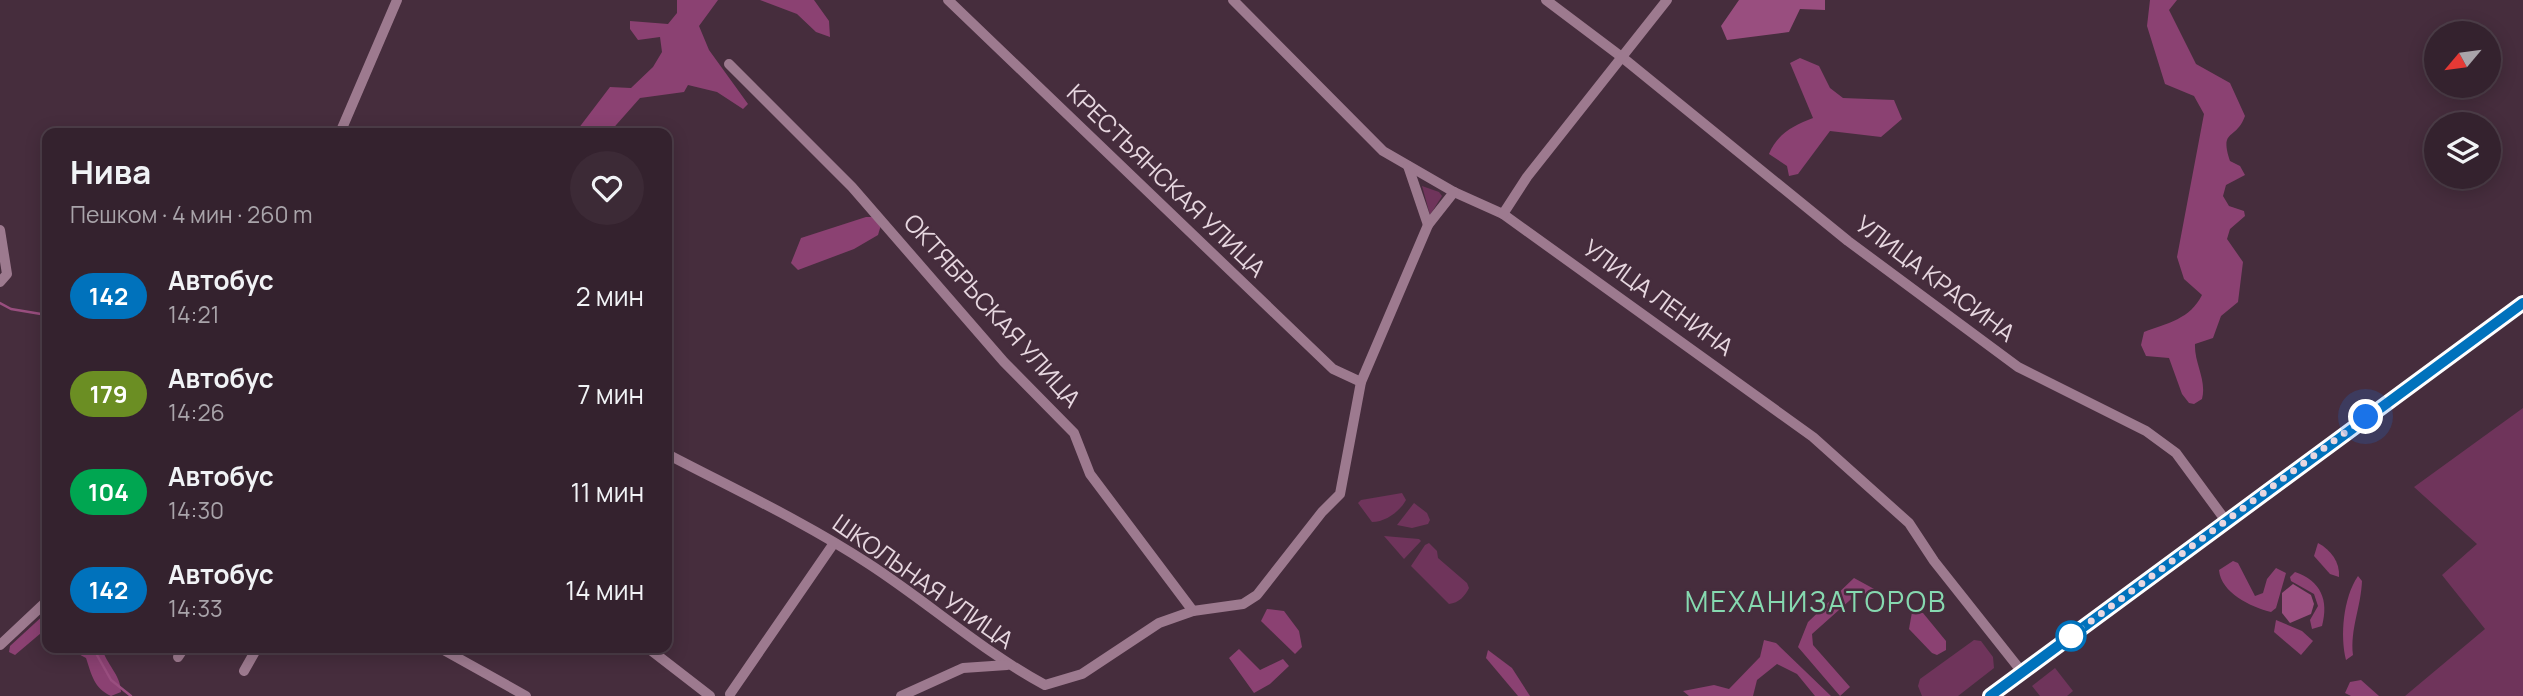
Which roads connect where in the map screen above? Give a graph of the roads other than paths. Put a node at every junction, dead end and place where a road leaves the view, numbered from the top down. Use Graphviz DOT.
graph roads {
  1 [pos="397,0"];
  2 [pos="948,0"];
  3 [pos="1233,0"];
  4 [pos="1546,0"];
  5 [pos="1667,0"];
  6 [pos="1623,58"];
  7 [pos="729,64"];
  8 [pos="342,128"];
  9 [pos="1408,166"];
  10 [pos="1454,192"];
  11 [pos="1503,214"];
  12 [pos="1428,225"];
  13 [pos="0,230"];
  14 [pos="0,282"];
  15 [pos="2523,303"];
  16 [pos="1361,382"];
  17 [pos="672,457"];
  18 [pos="2226,521"];
  19 [pos="834,542"];
  20 [pos="42,606"];
  21 [pos="1193,611"];
  22 [pos="0,645"];
  23 [pos="181,653"];
  24 [pos="254,653"];
  25 [pos="449,653"];
  26 [pos="654,653"];
  27 [pos="178,657"];
  28 [pos="1007,665"];
  29 [pos="244,671"];
  30 [pos="2022,672"];
  31 [pos="729,695"];
  32 [pos="526,696"];
  33 [pos="710,696"];
  34 [pos="901,696"];
  35 [pos="1990,696"];
  1 -- 8 [label="street"];
  2 -- 16 [label="street, КРЕСТЬЯНСКАЯ УЛИЦА"];
  3 -- 9 [label="street, УЛИЦА ЛЕНИНА"];
  4 -- 6 [label="street, УЛИЦА КРАСИНА"];
  5 -- 6 [label="street"];
  6 -- 11 [label="street"];
  6 -- 18 [label="street, УЛИЦА КРАСИНА"];
  7 -- 21 [label="street, ОКТЯБРЬСКАЯ УЛИЦА"];
  9 -- 10 [label="street, УЛИЦА ЛЕНИНА"];
  9 -- 12 [label="street"];
  10 -- 11 [label="street, УЛИЦА ЛЕНИНА"];
  10 -- 12 [label="street"];
  11 -- 30 [label="street, УЛИЦА ЛЕНИНА"];
  12 -- 16 [label="street"];
  13 -- 14 [label="street"];
  15 -- 18 [label="main road"];
  16 -- 21 [label="street"];
  17 -- 19 [label="street, ШКОЛЬНАЯ УЛИЦА"];
  18 -- 30 [label="main road"];
  19 -- 28 [label="street, ШКОЛЬНАЯ УЛИЦА"];
  19 -- 31 [label="street"];
  20 -- 22 [label="street"];
  21 -- 28 [label="street, ШКОЛЬНАЯ УЛИЦА"];
  23 -- 27 [label="street"];
  24 -- 29 [label="street"];
  25 -- 32 [label="street"];
  26 -- 33 [label="street"];
  28 -- 34 [label="street"];
  30 -- 35 [label="main road"];
}
